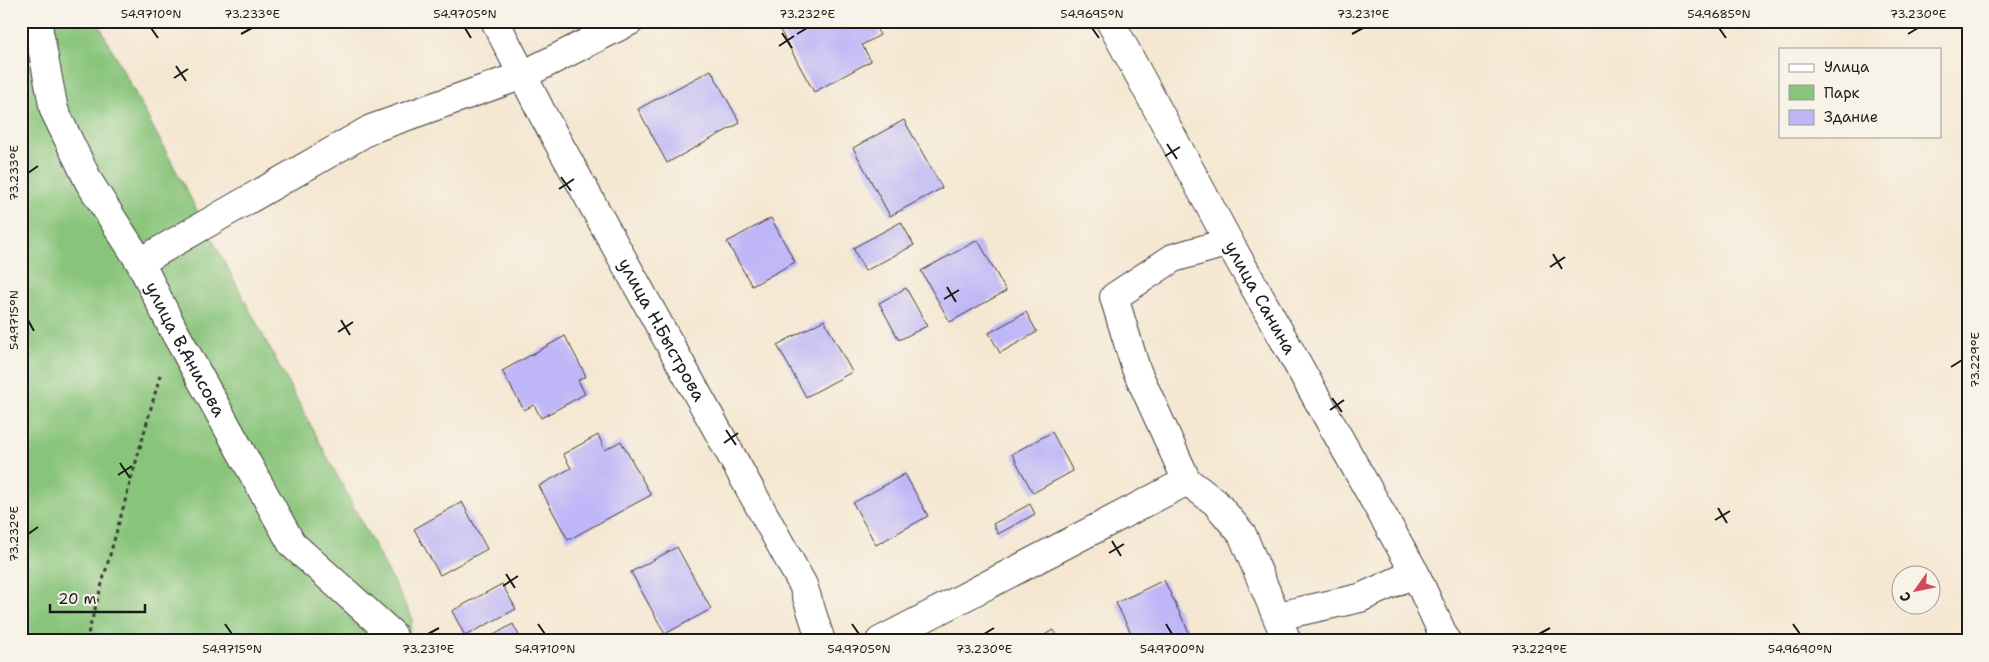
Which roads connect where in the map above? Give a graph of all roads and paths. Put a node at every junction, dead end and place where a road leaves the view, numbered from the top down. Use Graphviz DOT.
graph roads {
  1 [pos="37,21"];
  2 [pos="495,21"];
  3 [pos="630,21"];
  4 [pos="1110,21"];
  5 [pos="523,76"];
  6 [pos="1229,242"];
  7 [pos="140,262"];
  8 [pos="173,329"];
  9 [pos="1186,482"];
  10 [pos="1415,573"];
  11 [pos="1278,616"];
  12 [pos="86,641"];
  13 [pos="395,641"];
  14 [pos="821,641"];
  15 [pos="880,641"];
  16 [pos="1287,641"];
  17 [pos="1446,641"];
  1 -- 7 [label="street, улица В.Анисова"];
  2 -- 5 [label="street, улица Н.Быстрова"];
  3 -- 5 [label="street"];
  4 -- 6 [label="street, улица Санина"];
  5 -- 7 [label="street"];
  5 -- 14 [label="street, улица Н.Быстрова"];
  6 -- 9 [label="street"];
  6 -- 10 [label="street, улица Санина"];
  7 -- 8 [label="street, улица В.Анисова"];
  8 -- 12 [label="path"];
  8 -- 13 [label="street, улица В.Анисова"];
  9 -- 11 [label="street"];
  9 -- 15 [label="street"];
  10 -- 11 [label="street"];
  10 -- 17 [label="street, улица Санина"];
  11 -- 16 [label="street"];
}
